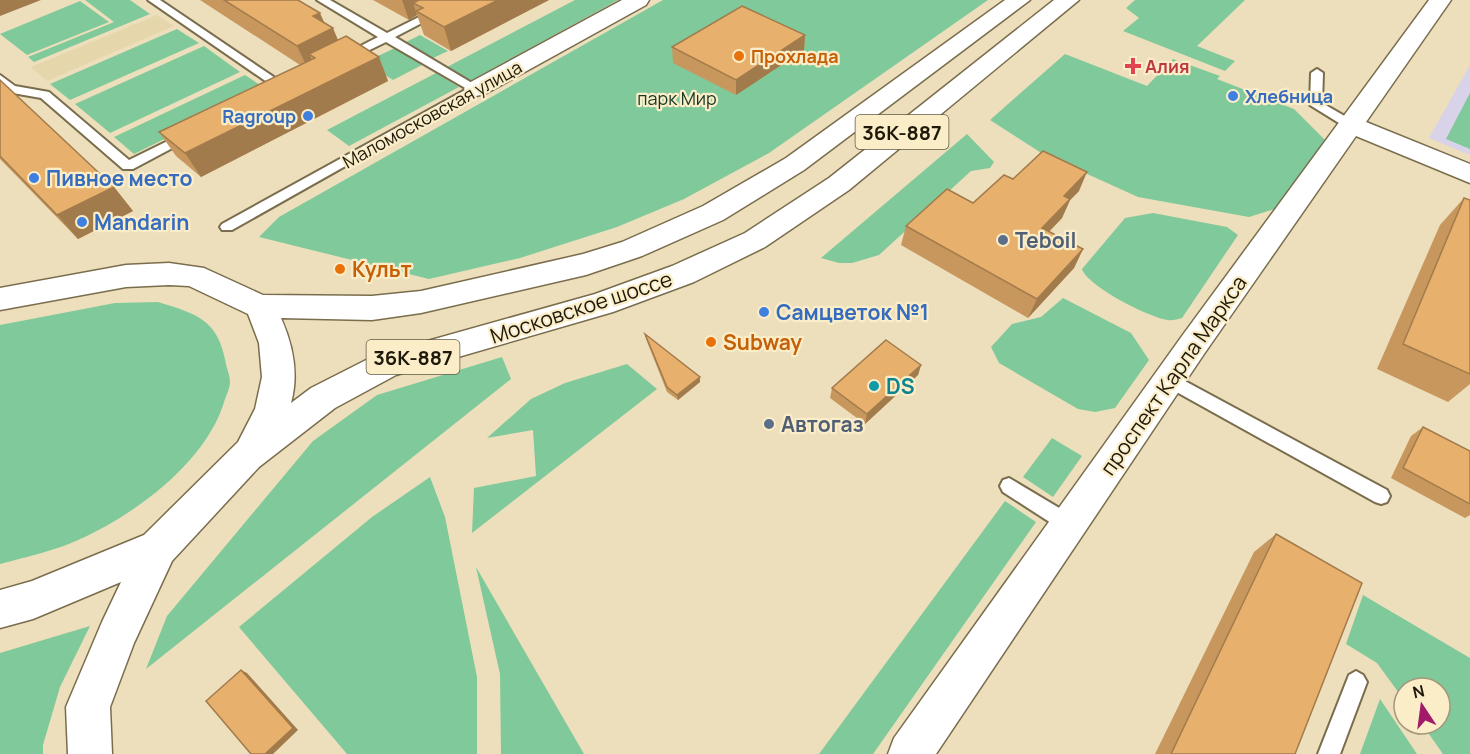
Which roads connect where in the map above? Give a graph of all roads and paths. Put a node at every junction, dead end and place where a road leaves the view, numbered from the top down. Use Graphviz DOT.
graph roads {
  1 [pos="153,0"];
  2 [pos="322,0"];
  3 [pos="461,0"];
  4 [pos="638,0"];
  5 [pos="1440,0"];
  6 [pos="1037,4"];
  7 [pos="386,37"];
  8 [pos="335,63"];
  9 [pos="1317,73"];
  10 [pos="0,79"];
  11 [pos="284,88"];
  12 [pos="476,89"];
  13 [pos="1351,125"];
  14 [pos="201,130"];
  15 [pos="1470,174"];
  16 [pos="227,227"];
  17 [pos="0,299"];
  18 [pos="260,306"];
  19 [pos="1170,380"];
  20 [pos="246,456"];
  21 [pos="1009,486"];
  22 [pos="1381,495"];
  23 [pos="1069,524"];
  24 [pos="158,548"];
  25 [pos="0,609"];
  26 [pos="1356,681"];
  27 [pos="90,754"];
  28 [pos="910,754"];
  29 [pos="1329,754"];
  1 -- 11 [label="lane"];
  2 -- 7 [label="lane"];
  3 -- 7 [label="lane"];
  4 -- 12 [label="main road, Маломосковская улица"];
  5 -- 13 [label="main road, проспект Карла Маркса"];
  6 -- 18 [label="main road, Московское шоссе / 36К-887"];
  6 -- 20 [label="main road, Московское шоссе / 36К-887"];
  7 -- 8 [label="lane"];
  7 -- 12 [label="lane"];
  9 -- 13 [label="lane"];
  10 -- 14 [label="lane"];
  12 -- 16 [label="lane, Маломосковская улица"];
  13 -- 15 [label="main road"];
  13 -- 19 [label="main road, проспект Карла Маркса"];
  17 -- 18 [label="main road, Московское шоссе / 36К-887"];
  18 -- 20 [label="main road, Московское шоссе / 36К-887"];
  19 -- 22 [label="lane"];
  19 -- 23 [label="main road, проспект Карла Маркса"];
  20 -- 24 [label="main road, Московское шоссе / 36К-887"];
  21 -- 23 [label="lane"];
  23 -- 28 [label="main road, проспект Карла Маркса"];
  24 -- 25 [label="main road, Московское шоссе / 36К-887"];
  24 -- 27 [label="main road"];
  26 -- 29 [label="lane"];
}
